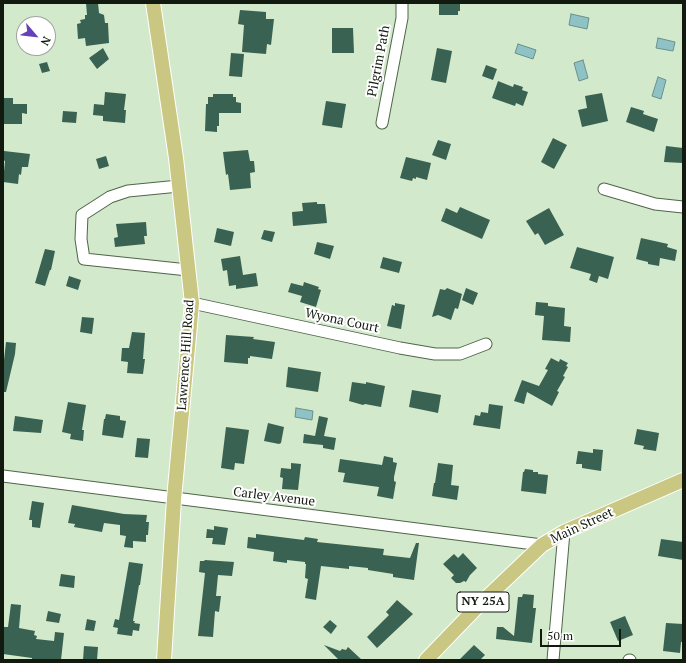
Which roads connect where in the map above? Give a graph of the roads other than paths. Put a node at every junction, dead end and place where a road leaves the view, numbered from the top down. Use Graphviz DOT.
graph roads {
  1 [pos="153,3"];
  2 [pos="402,3"];
  3 [pos="382,123"];
  4 [pos="179,186"];
  5 [pos="604,189"];
  6 [pos="683,207"];
  7 [pos="188,270"];
  8 [pos="192,303"];
  9 [pos="486,344"];
  10 [pos="3,476"];
  11 [pos="683,480"];
  12 [pos="174,499"];
  13 [pos="564,532"];
  14 [pos="542,545"];
  15 [pos="164,660"];
  16 [pos="426,660"];
  17 [pos="553,660"];
  1 -- 4 [label="main road, Lawrence Hill Road"];
  2 -- 3 [label="street, Pilgrim Path"];
  4 -- 7 [label="main road, Lawrence Hill Road"];
  4 -- 7 [label="street"];
  5 -- 6 [label="street"];
  7 -- 8 [label="main road, Lawrence Hill Road"];
  8 -- 9 [label="street, Wyona Court"];
  8 -- 12 [label="main road, Lawrence Hill Road"];
  10 -- 12 [label="street, Carley Avenue"];
  11 -- 13 [label="main road, Main Street / NY 25A"];
  12 -- 14 [label="street, Carley Avenue"];
  12 -- 15 [label="main road, Lawrence Hill Road"];
  13 -- 14 [label="main road, Main Street / NY 25A"];
  13 -- 17 [label="street"];
  14 -- 16 [label="main road, Main Street / NY 25A"];
}
